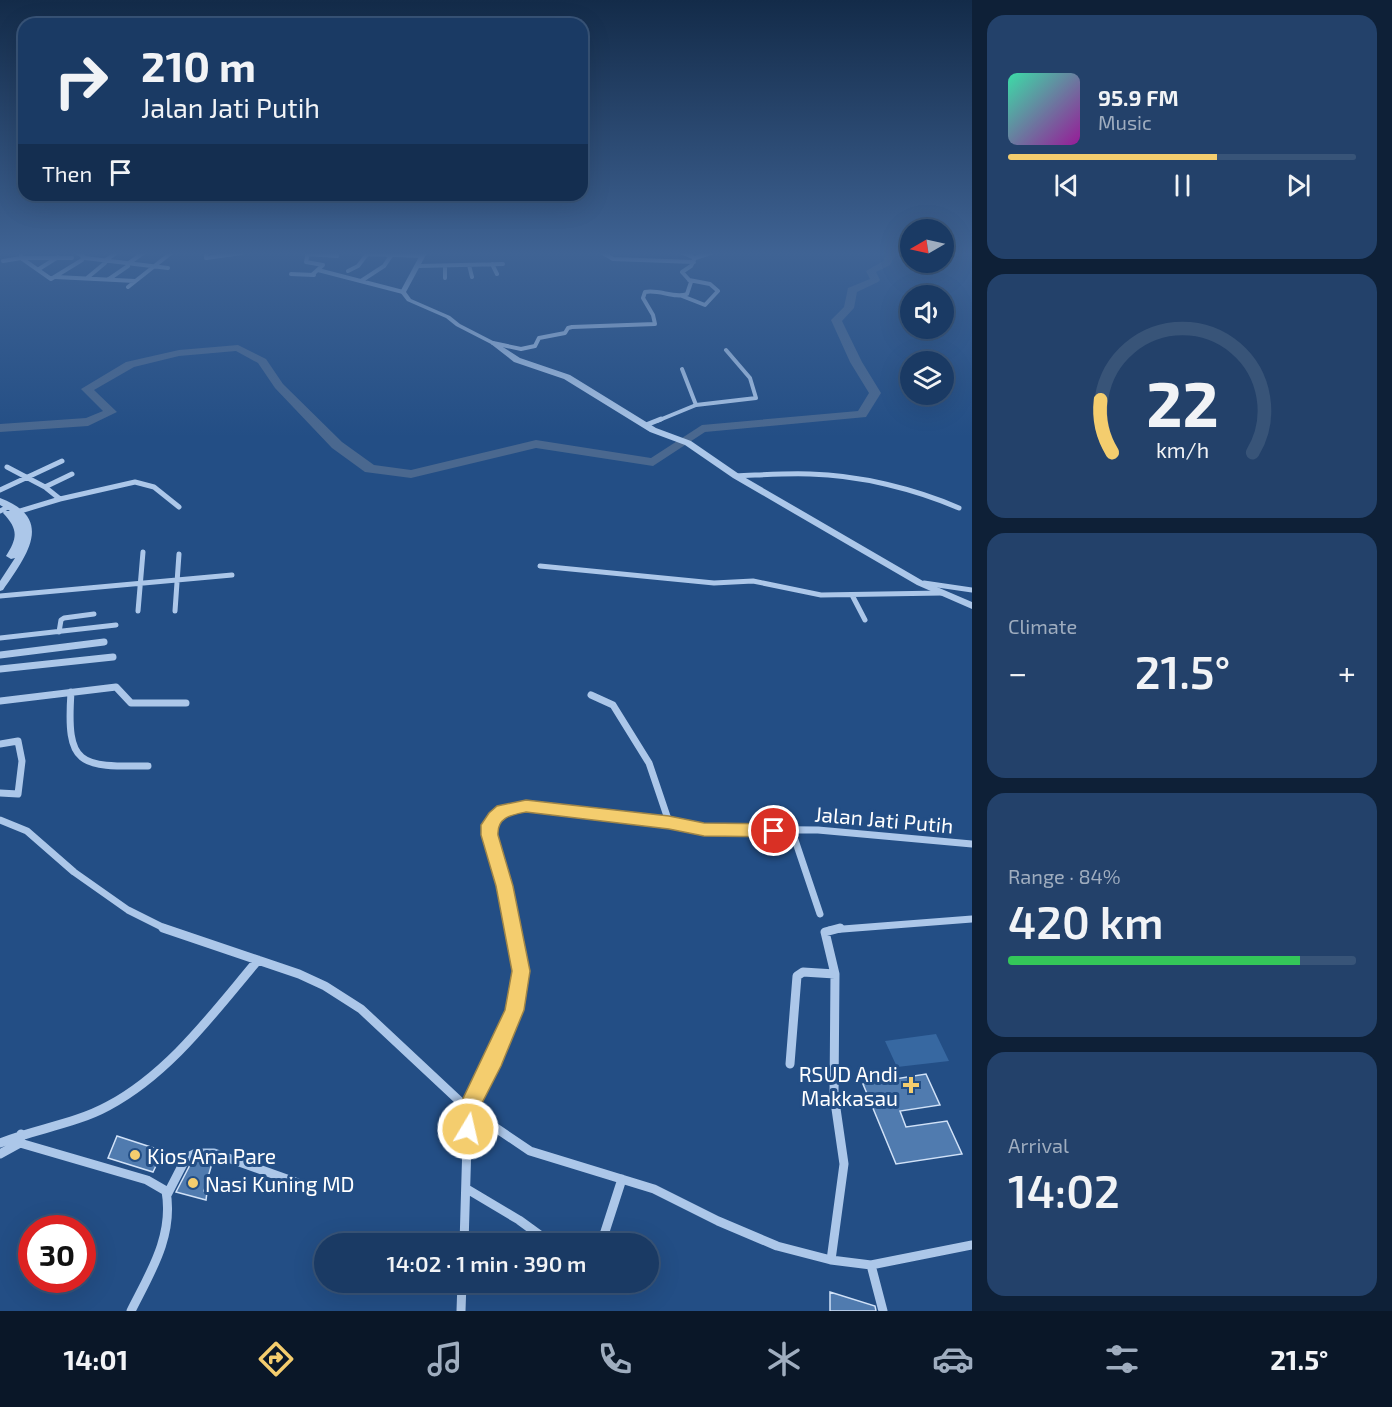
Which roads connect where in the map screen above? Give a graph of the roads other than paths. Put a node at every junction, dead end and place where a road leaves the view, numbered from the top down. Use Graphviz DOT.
graph roads {
  1 [pos="444,314"];
  2 [pos="653,314"];
  3 [pos="493,343"];
  4 [pos="726,350"];
  5 [pos="682,369"];
  6 [pos="696,405"];
  7 [pos="650,427"];
  8 [pos="62,460"];
  9 [pos="7,467"];
  10 [pos="72,474"];
  11 [pos="736,476"];
  12 [pos="27,477"];
  13 [pos="45,487"];
  14 [pos="0,490"];
  15 [pos="60,499"];
  16 [pos="179,507"];
  17 [pos="5,508"];
  18 [pos="959,508"];
  19 [pos="21,547"];
  20 [pos="143,552"];
  21 [pos="179,554"];
  22 [pos="540,566"];
  23 [pos="0,575"];
  24 [pos="232,575"];
  25 [pos="177,581"];
  26 [pos="140,583"];
  27 [pos="920,583"];
  28 [pos="0,588"];
  29 [pos="972,590"];
  30 [pos="945,593"];
  31 [pos="852,595"];
  32 [pos="0,596"];
  33 [pos="972,606"];
  34 [pos="138,611"];
  35 [pos="175,611"];
  36 [pos="94,614"];
  37 [pos="865,620"];
  38 [pos="116,625"];
  39 [pos="59,632"];
  40 [pos="0,638"];
  41 [pos="104,642"];
  42 [pos="0,655"];
  43 [pos="113,657"];
  44 [pos="0,669"];
  45 [pos="71,692"];
  46 [pos="591,695"];
  47 [pos="0,701"];
  48 [pos="186,703"];
  49 [pos="0,744"];
  50 [pos="148,766"];
  51 [pos="0,793"];
  52 [pos="0,820"];
  53 [pos="669,822"];
  54 [pos="792,831"];
  55 [pos="972,844"];
  56 [pos="820,914"];
  57 [pos="972,919"];
  58 [pos="258,960"];
  59 [pos="835,974"];
  60 [pos="790,1064"];
  61 [pos="468,1109"];
  62 [pos="20,1138"];
  63 [pos="0,1143"];
  64 [pos="0,1154"];
  65 [pos="622,1179"];
  66 [pos="312,1188"];
  67 [pos="467,1189"];
  68 [pos="167,1195"];
  69 [pos="465,1233"];
  70 [pos="536,1233"];
  71 [pos="605,1233"];
  72 [pos="972,1245"];
  73 [pos="831,1260"];
  74 [pos="871,1265"];
  75 [pos="462,1293"];
  76 [pos="131,1311"];
  77 [pos="461,1311"];
  78 [pos="883,1311"];
  1 -- 3 [label="street"];
  2 -- 3 [label="street"];
  3 -- 7 [label="street"];
  4 -- 6 [label="street"];
  5 -- 6 [label="street"];
  6 -- 7 [label="street"];
  7 -- 11 [label="street"];
  8 -- 12 [label="street"];
  9 -- 12 [label="street"];
  10 -- 13 [label="street"];
  11 -- 18 [label="street"];
  11 -- 27 [label="street"];
  12 -- 13 [label="street"];
  12 -- 14 [label="street"];
  13 -- 15 [label="street"];
  15 -- 16 [label="street"];
  15 -- 17 [label="street"];
  17 -- 19 [label="street"];
  17 -- 19 [label="street"];
  19 -- 23 [label="street"];
  19 -- 28 [label="street"];
  20 -- 26 [label="street"];
  21 -- 25 [label="street"];
  22 -- 31 [label="street"];
  24 -- 25 [label="street"];
  25 -- 26 [label="street"];
  25 -- 35 [label="street"];
  26 -- 32 [label="street"];
  26 -- 34 [label="street"];
  27 -- 29 [label="street"];
  27 -- 30 [label="street"];
  30 -- 31 [label="street"];
  30 -- 33 [label="street"];
  31 -- 37 [label="street"];
  36 -- 39 [label="street"];
  38 -- 39 [label="street"];
  39 -- 40 [label="street"];
  41 -- 42 [label="street"];
  43 -- 44 [label="street"];
  45 -- 47 [label="street"];
  45 -- 48 [label="street"];
  45 -- 50 [label="street"];
  46 -- 53 [label="street"];
  49 -- 51 [label="street"];
  52 -- 58 [label="street"];
  53 -- 54 [label="street, Jalan Jati Putih"];
  53 -- 61 [label="street, Jalan Jati Putih"];
  54 -- 55 [label="street, Jalan Jati Putih"];
  54 -- 56 [label="street"];
  57 -- 59 [label="street"];
  58 -- 61 [label="street"];
  58 -- 62 [label="street"];
  59 -- 60 [label="street"];
  59 -- 73 [label="street"];
  61 -- 65 [label="street"];
  61 -- 67 [label="street"];
  62 -- 63 [label="street"];
  62 -- 64 [label="street"];
  62 -- 68 [label="street"];
  65 -- 71 [label="street"];
  65 -- 73 [label="street"];
  66 -- 68 [label="street"];
  67 -- 69 [label="street"];
  67 -- 70 [label="street"];
  68 -- 76 [label="street"];
  72 -- 74 [label="street"];
  73 -- 74 [label="street"];
  74 -- 78 [label="street"];
  75 -- 77 [label="street"];
}
